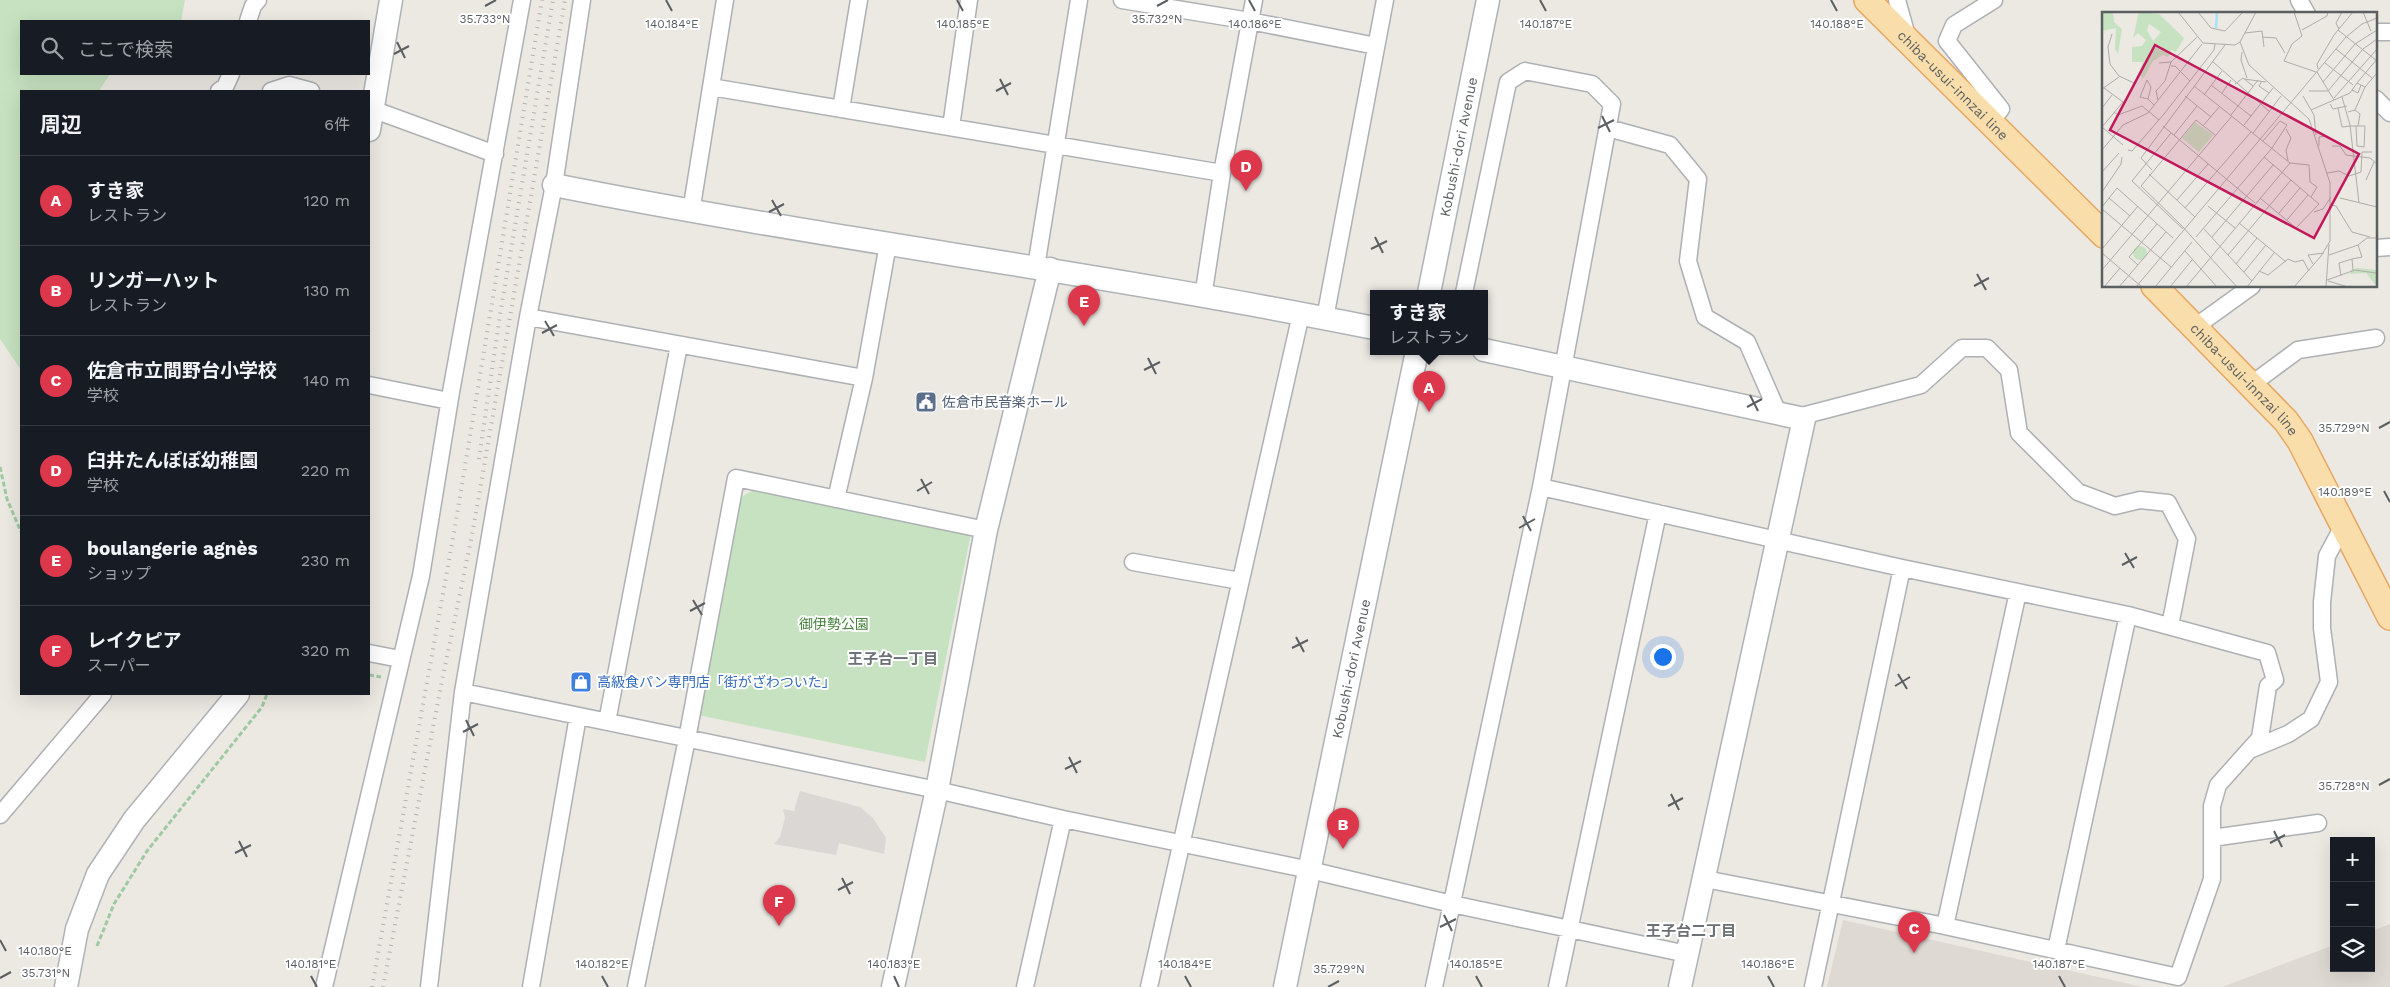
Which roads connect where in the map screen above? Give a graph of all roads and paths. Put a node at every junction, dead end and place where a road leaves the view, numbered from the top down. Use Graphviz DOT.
graph roads {
  1 [pos="258,0"];
  2 [pos="391,0"];
  3 [pos="522,0"];
  4 [pos="582,0"];
  5 [pos="726,0"];
  6 [pos="859,0"];
  7 [pos="969,0"];
  8 [pos="1079,0"];
  9 [pos="1122,0"];
  10 [pos="1254,0"];
  11 [pos="1385,0"];
  12 [pos="1488,0"];
  13 [pos="1867,0"];
  14 [pos="1897,0"];
  15 [pos="1994,0"];
  16 [pos="2299,0"];
  17 [pos="2306,12"];
  18 [pos="248,20"];
  19 [pos="1250,21"];
  20 [pos="1907,39"];
  21 [pos="1376,46"];
  22 [pos="233,80"];
  23 [pos="711,87"];
  24 [pos="220,90"];
  25 [pos="274,90"];
  26 [pos="306,90"];
  27 [pos="2378,101"];
  28 [pos="841,109"];
  29 [pos="2390,113"];
  30 [pos="370,116"];
  31 [pos="1989,124"];
  32 [pos="951,126"];
  33 [pos="1608,128"];
  34 [pos="1055,144"];
  35 [pos="495,154"];
  36 [pos="1222,174"];
  37 [pos="554,185"];
  38 [pos="691,212"];
  39 [pos="2102,233"];
  40 [pos="888,244"];
  41 [pos="1043,268"];
  42 [pos="2156,288"];
  43 [pos="2249,288"];
  44 [pos="1430,290"];
  45 [pos="1465,290"];
  46 [pos="1203,297"];
  47 [pos="1301,314"];
  48 [pos="528,317"];
  49 [pos="1325,318"];
  50 [pos="1370,327"];
  51 [pos="2195,327"];
  52 [pos="2376,338"];
  53 [pos="679,344"];
  54 [pos="1488,351"];
  55 [pos="1417,355"];
  56 [pos="1565,366"];
  57 [pos="864,378"];
  58 [pos="2252,384"];
  59 [pos="370,385"];
  60 [pos="449,401"];
  61 [pos="1788,415"];
  62 [pos="0,467"];
  63 [pos="1541,487"];
  64 [pos="836,499"];
  65 [pos="1658,513"];
  66 [pos="2343,526"];
  67 [pos="20,530"];
  68 [pos="986,530"];
  69 [pos="1776,540"];
  70 [pos="1133,562"];
  71 [pos="1902,568"];
  72 [pos="1240,581"];
  73 [pos="2018,592"];
  74 [pos="2387,605"];
  75 [pos="2128,615"];
  76 [pos="2170,626"];
  77 [pos="370,653"];
  78 [pos="400,659"];
  79 [pos="463,692"];
  80 [pos="102,695"];
  81 [pos="237,695"];
  82 [pos="267,695"];
  83 [pos="578,716"];
  84 [pos="607,722"];
  85 [pos="688,739"];
  86 [pos="2250,750"];
  87 [pos="937,790"];
  88 [pos="0,815"];
  89 [pos="1062,819"];
  90 [pos="2318,822"];
  91 [pos="2212,838"];
  92 [pos="1180,843"];
  93 [pos="1310,870"];
  94 [pos="1705,879"];
  95 [pos="1831,902"];
  96 [pos="1452,904"];
  97 [pos="1945,926"];
  98 [pos="1570,928"];
  99 [pos="2056,950"];
  100 [pos="96,951"];
  101 [pos="1687,954"];
  102 [pos="66,987"];
  103 [pos="324,987"];
  104 [pos="429,987"];
  105 [pos="532,987"];
  106 [pos="636,987"];
  107 [pos="893,987"];
  108 [pos="1025,987"];
  109 [pos="1149,987"];
  110 [pos="1285,987"];
  111 [pos="1434,987"];
  112 [pos="1558,987"];
  113 [pos="1680,987"];
  114 [pos="1813,987"];
  1 -- 18 [label="street"];
  2 -- 30 [label="street"];
  3 -- 35 [label="street"];
  4 -- 37 [label="street"];
  5 -- 23 [label="street"];
  6 -- 28 [label="street"];
  7 -- 32 [label="street"];
  8 -- 34 [label="street"];
  9 -- 19 [label="street"];
  10 -- 19 [label="street"];
  11 -- 21 [label="street"];
  12 -- 44 [label="street, Kobushi-dori Avenue"];
  13 -- 20 [label="main road, chiba-usui-innzai line"];
  14 -- 20 [label="street"];
  15 -- 31 [label="street"];
  16 -- 17 [label="street"];
  19 -- 21 [label="street"];
  19 -- 36 [label="street"];
  20 -- 31 [label="main road, chiba-usui-innzai line"];
  21 -- 49 [label="street"];
  22 -- 24 [label="street"];
  23 -- 28 [label="street"];
  23 -- 38 [label="street"];
  25 -- 26 [label="street"];
  27 -- 29 [label="street"];
  28 -- 32 [label="street"];
  30 -- 35 [label="street"];
  31 -- 39 [label="main road, chiba-usui-innzai line"];
  32 -- 34 [label="street"];
  33 -- 45 [label="street"];
  33 -- 56 [label="street"];
  33 -- 61 [label="street"];
  34 -- 36 [label="street"];
  34 -- 41 [label="street"];
  35 -- 60 [label="street"];
  36 -- 46 [label="street"];
  37 -- 38 [label="street"];
  37 -- 48 [label="street"];
  38 -- 40 [label="street"];
  40 -- 41 [label="street"];
  40 -- 57 [label="street"];
  41 -- 46 [label="street"];
  41 -- 68 [label="street"];
  42 -- 51 [label="main road, chiba-usui-innzai line"];
  43 -- 51 [label="street"];
  46 -- 47 [label="street"];
  47 -- 49 [label="street"];
  47 -- 72 [label="street"];
  48 -- 53 [label="street"];
  48 -- 79 [label="street"];
  49 -- 50 [label="street"];
  51 -- 58 [label="main road, chiba-usui-innzai line"];
  52 -- 58 [label="street"];
  53 -- 57 [label="street"];
  53 -- 84 [label="street"];
  54 -- 56 [label="street"];
  55 -- 93 [label="street, Kobushi-dori Avenue"];
  56 -- 61 [label="street"];
  56 -- 63 [label="street"];
  57 -- 64 [label="street"];
  58 -- 66 [label="main road, chiba-usui-innzai line"];
  59 -- 60 [label="street"];
  60 -- 78 [label="street"];
  61 -- 69 [label="street"];
  61 -- 76 [label="street"];
  62 -- 67 [label="path"];
  63 -- 65 [label="street"];
  63 -- 96 [label="street"];
  64 -- 68 [label="street"];
  64 -- 85 [label="street"];
  65 -- 69 [label="street"];
  65 -- 98 [label="street"];
  66 -- 74 [label="main road, chiba-usui-innzai line"];
  66 -- 86 [label="street"];
  68 -- 87 [label="street"];
  69 -- 71 [label="street"];
  69 -- 94 [label="street"];
  70 -- 72 [label="street"];
  71 -- 73 [label="street"];
  71 -- 95 [label="street"];
  72 -- 92 [label="street"];
  73 -- 75 [label="street"];
  73 -- 97 [label="street"];
  75 -- 76 [label="street"];
  75 -- 99 [label="street"];
  76 -- 86 [label="street"];
  77 -- 78 [label="street"];
  78 -- 103 [label="street"];
  79 -- 83 [label="street"];
  79 -- 104 [label="street"];
  80 -- 88 [label="street"];
  81 -- 102 [label="street"];
  82 -- 100 [label="path"];
  83 -- 84 [label="street"];
  83 -- 105 [label="street"];
  84 -- 85 [label="street"];
  85 -- 87 [label="street"];
  85 -- 106 [label="street"];
  86 -- 91 [label="street"];
  87 -- 89 [label="street"];
  87 -- 107 [label="street"];
  89 -- 92 [label="street"];
  89 -- 108 [label="street"];
  90 -- 91 [label="street"];
  91 -- 99 [label="street"];
  92 -- 93 [label="street"];
  92 -- 109 [label="street"];
  93 -- 96 [label="street"];
  93 -- 110 [label="street, Kobushi-dori Avenue"];
  94 -- 95 [label="street"];
  94 -- 101 [label="street"];
  95 -- 97 [label="street"];
  95 -- 114 [label="street"];
  96 -- 98 [label="street"];
  96 -- 111 [label="street"];
  97 -- 99 [label="street"];
  98 -- 101 [label="street"];
  98 -- 112 [label="street"];
  101 -- 113 [label="street"];
}
